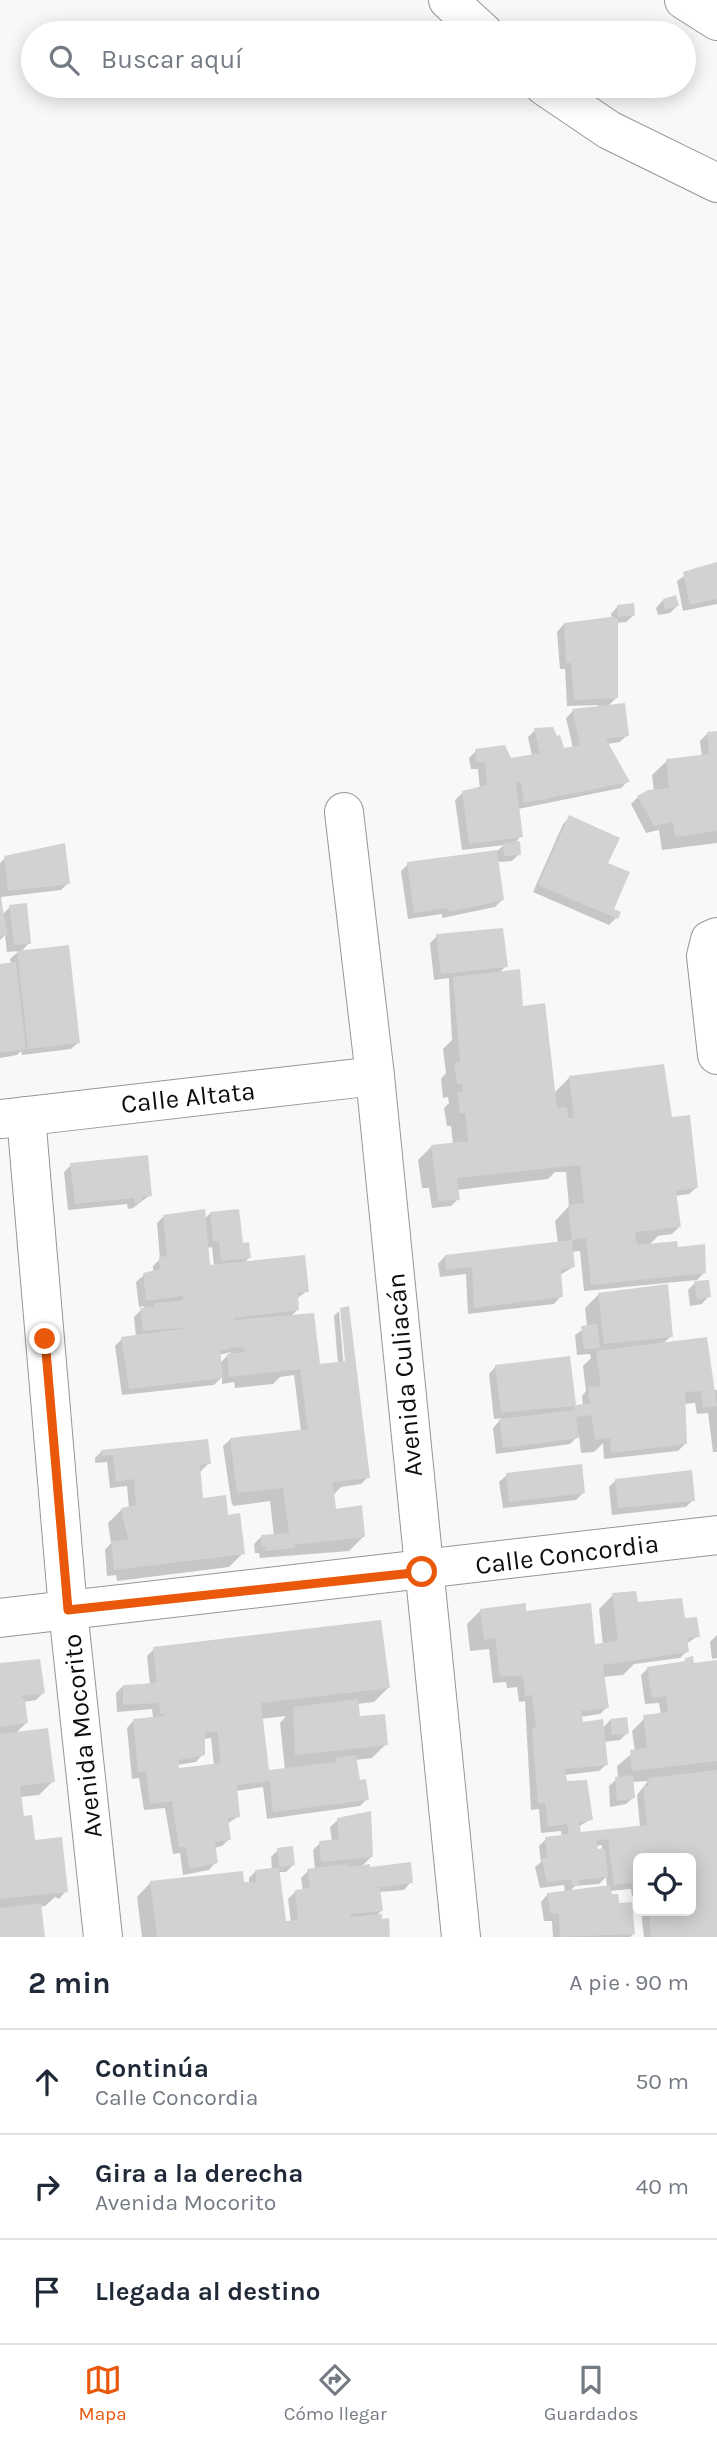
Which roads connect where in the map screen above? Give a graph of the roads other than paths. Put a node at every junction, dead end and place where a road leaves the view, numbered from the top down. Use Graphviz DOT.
graph roads {
  1 [pos="448,0"];
  2 [pos="684,0"];
  3 [pos="471,21"];
  4 [pos="717,21"];
  5 [pos="562,98"];
  6 [pos="717,183"];
  7 [pos="344,812"];
  8 [pos="713,938"];
  9 [pos="717,1055"];
  10 [pos="375,1076"];
  11 [pos="13,1117"];
  12 [pos="717,1535"];
  13 [pos="422,1572"];
  14 [pos="68,1610"];
  15 [pos="0,1618"];
  16 [pos="103,1937"];
  17 [pos="461,1937"];
  1 -- 3 [label="street"];
  2 -- 4 [label="street"];
  5 -- 6 [label="street"];
  7 -- 10 [label="street, Avenida Culiacán"];
  8 -- 9 [label="street"];
  10 -- 11 [label="street, Calle Altata"];
  10 -- 13 [label="street, Avenida Culiacán"];
  11 -- 14 [label="street, Avenida Mocorito"];
  12 -- 13 [label="street, Calle Concordia"];
  13 -- 14 [label="street, Calle Concordia"];
  13 -- 17 [label="street, Avenida Culiacán"];
  14 -- 15 [label="street, Calle Concordia"];
  14 -- 16 [label="street, Avenida Mocorito"];
}
